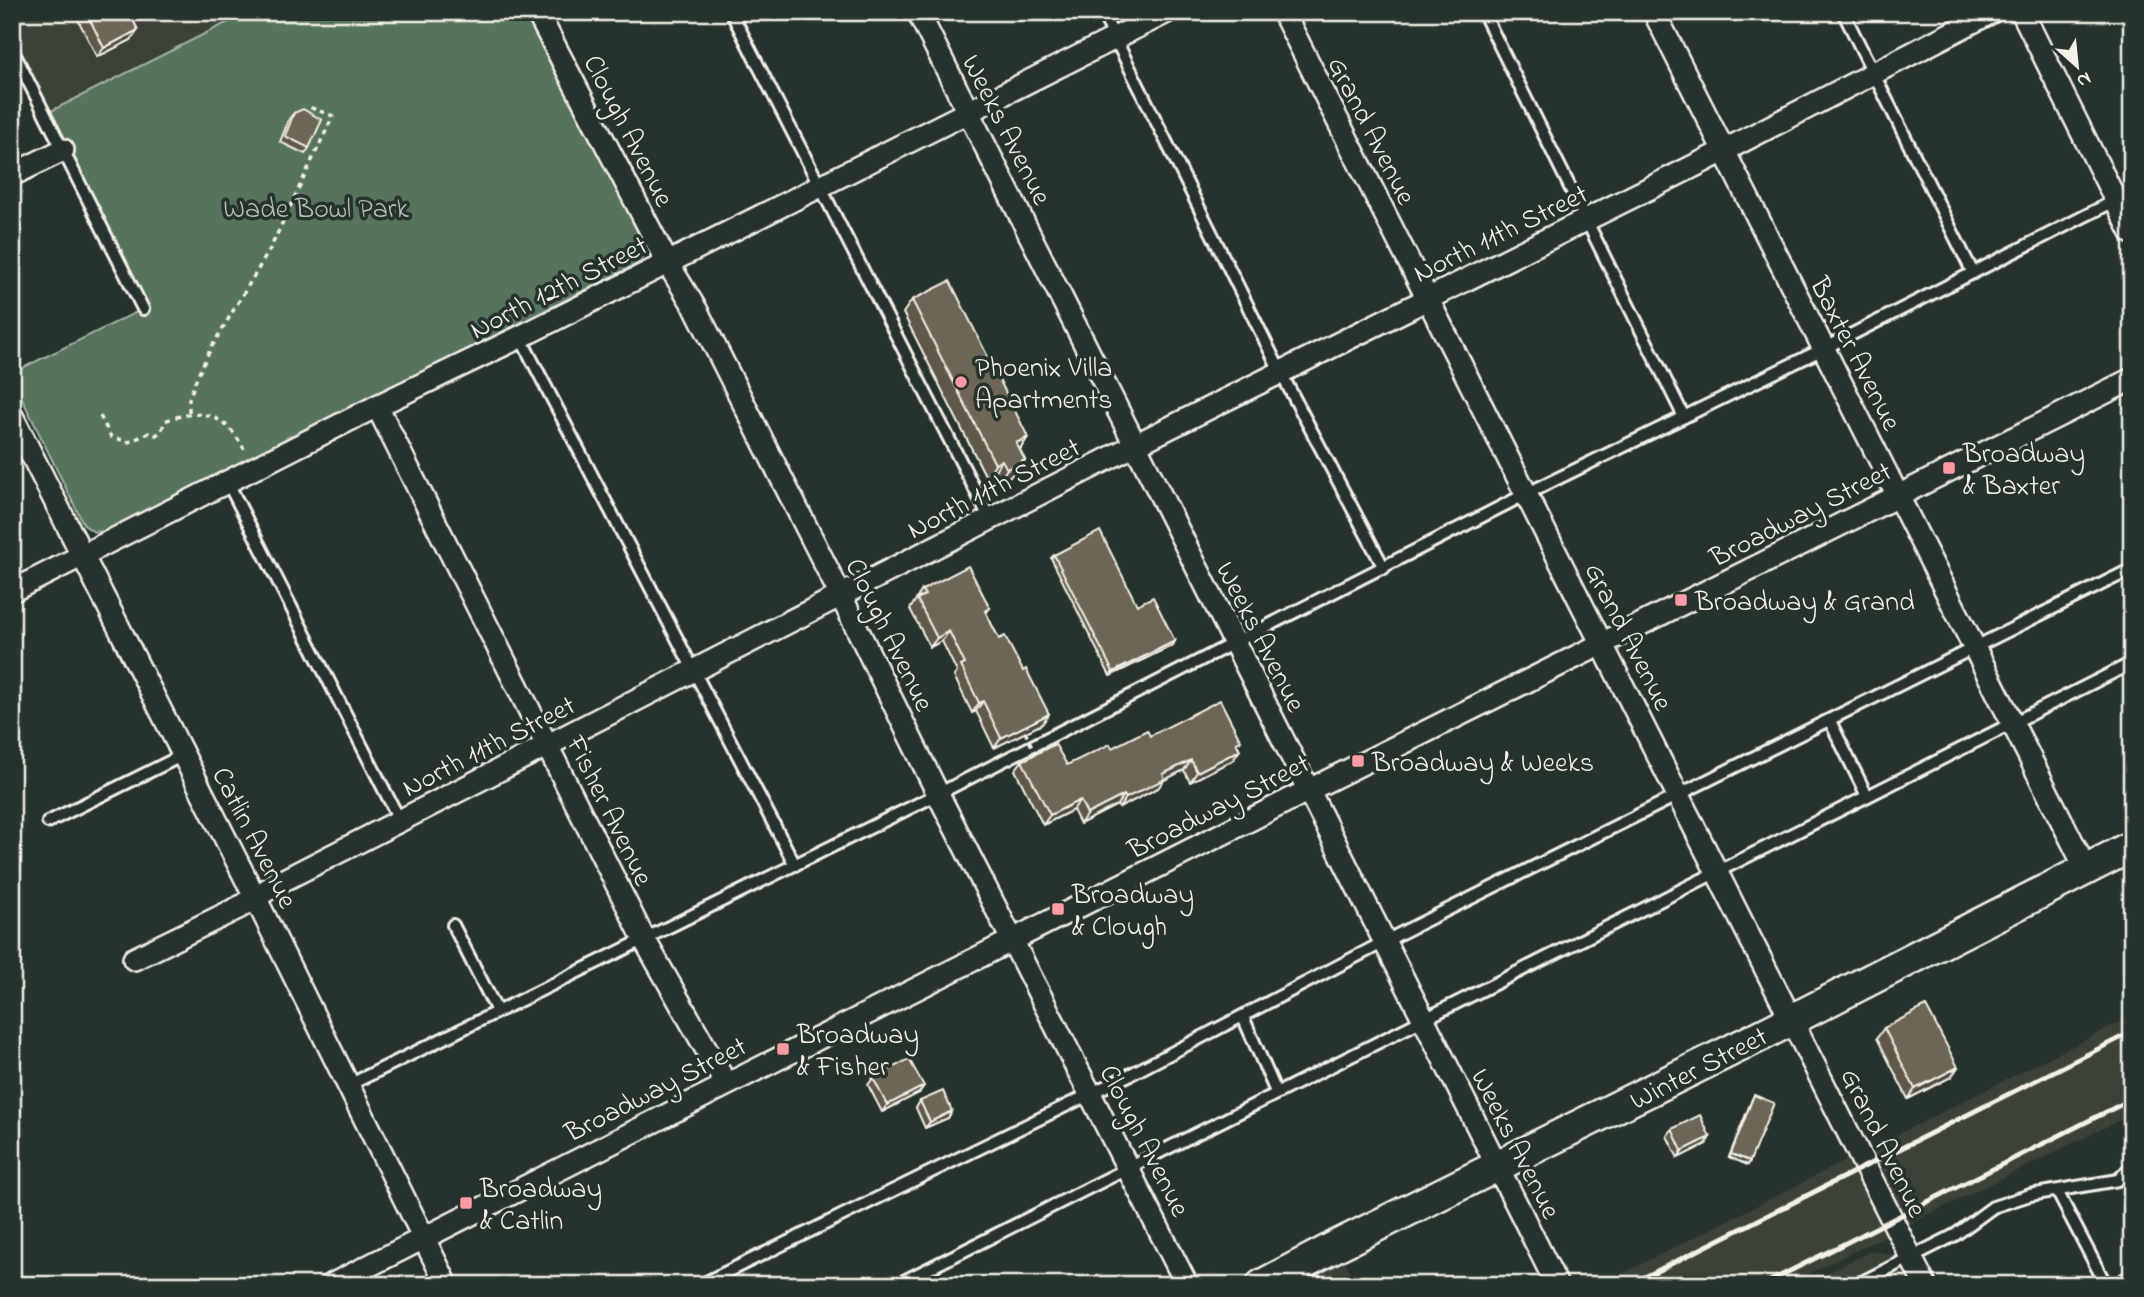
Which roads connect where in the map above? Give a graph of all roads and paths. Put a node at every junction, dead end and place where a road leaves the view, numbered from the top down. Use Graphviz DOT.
graph roads {
  1 [pos="537,12"];
  2 [pos="731,12"];
  3 [pos="918,12"];
  4 [pos="1102,12"];
  5 [pos="1167,12"];
  6 [pos="1283,12"];
  7 [pos="1483,12"];
  8 [pos="1654,12"];
  9 [pos="1843,12"];
  10 [pos="1992,12"];
  11 [pos="2022,12"];
  12 [pos="1115,39"];
  13 [pos="12,49"];
  14 [pos="1874,72"];
  15 [pos="306,106"];
  16 [pos="968,112"];
  17 [pos="63,150"];
  18 [pos="1724,151"];
  19 [pos="12,175"];
  20 [pos="821,186"];
  21 [pos="2123,196"];
  22 [pos="1587,220"];
  23 [pos="2132,233"];
  24 [pos="667,262"];
  25 [pos="1973,273"];
  26 [pos="1428,298"];
  27 [pos="143,309"];
  28 [pos="520,337"];
  29 [pos="1823,349"];
  30 [pos="1281,373"];
  31 [pos="2132,379"];
  32 [pos="377,406"];
  33 [pos="190,412"];
  34 [pos="12,416"];
  35 [pos="100,416"];
  36 [pos="1684,417"];
  37 [pos="1135,446"];
  38 [pos="244,449"];
  39 [pos="228,481"];
  40 [pos="1526,494"];
  41 [pos="1897,495"];
  42 [pos="990,519"];
  43 [pos="83,556"];
  44 [pos="1384,568"];
  45 [pos="2132,569"];
  46 [pos="12,591"];
  47 [pos="841,596"];
  48 [pos="1234,642"];
  49 [pos="1603,644"];
  50 [pos="1974,649"];
  51 [pos="2132,663"];
  52 [pos="696,671"];
  53 [pos="1830,721"];
  54 [pos="2012,723"];
  55 [pos="1025,732"];
  56 [pos="548,746"];
  57 [pos="183,755"];
  58 [pos="1038,759"];
  59 [pos="1309,790"];
  60 [pos="938,794"];
  61 [pos="1680,795"];
  62 [pos="1867,796"];
  63 [pos="400,821"];
  64 [pos="47,822"];
  65 [pos="2132,846"];
  66 [pos="794,865"];
  67 [pos="2086,869"];
  68 [pos="1718,871"];
  69 [pos="255,897"];
  70 [pos="453,925"];
  71 [pos="643,939"];
  72 [pos="1011,940"];
  73 [pos="1385,942"];
  74 [pos="134,959"];
  75 [pos="497,1011"];
  76 [pos="1243,1017"];
  77 [pos="1793,1019"];
  78 [pos="1424,1020"];
  79 [pos="726,1084"];
  80 [pos="349,1085"];
  81 [pos="1276,1092"];
  82 [pos="1091,1093"];
  83 [pos="2132,1166"];
  84 [pos="1498,1167"];
  85 [pos="1129,1168"];
  86 [pos="2057,1191"];
  87 [pos="423,1237"];
  88 [pos="1911,1257"];
  89 [pos="2132,1281"];
  90 [pos="331,1285"];
  91 [pos="447,1285"];
  92 [pos="700,1285"];
  93 [pos="896,1285"];
  94 [pos="1187,1285"];
  95 [pos="1262,1285"];
  96 [pos="1557,1285"];
  97 [pos="1856,1285"];
  98 [pos="1925,1285"];
  99 [pos="2106,1285"];
  100 [pos="2124,1285"];
  1 -- 24 [label="street, Clough Avenue"];
  2 -- 20 [label="lane"];
  3 -- 16 [label="street, Weeks Avenue"];
  4 -- 12 [label="lane"];
  5 -- 12 [label="street, North 12th Street"];
  6 -- 26 [label="street, Grand Avenue"];
  7 -- 22 [label="lane"];
  8 -- 18 [label="street, Baxter Avenue"];
  9 -- 14 [label="lane"];
  10 -- 14 [label="street, North 11th Street"];
  11 -- 21 [label="street"];
  12 -- 16 [label="street, North 12th Street"];
  12 -- 30 [label="lane"];
  13 -- 17 [label="lane"];
  14 -- 18 [label="street, North 11th Street"];
  14 -- 25 [label="lane"];
  15 -- 33 [label="path"];
  16 -- 20 [label="street, North 12th Street"];
  16 -- 37 [label="street, Weeks Avenue"];
  17 -- 19 [label="street"];
  17 -- 27 [label="lane"];
  18 -- 22 [label="street, North 11th Street"];
  18 -- 29 [label="street, Baxter Avenue"];
  20 -- 24 [label="street, North 12th Street"];
  20 -- 42 [label="lane"];
  21 -- 23 [label="street"];
  21 -- 25 [label="lane"];
  22 -- 26 [label="street, North 11th Street"];
  22 -- 36 [label="lane"];
  24 -- 28 [label="street, North 12th Street"];
  24 -- 47 [label="street, Clough Avenue"];
  25 -- 29 [label="lane"];
  26 -- 30 [label="street, North 11th Street"];
  26 -- 40 [label="street, Grand Avenue"];
  28 -- 32 [label="street, North 12th Street"];
  28 -- 52 [label="lane"];
  29 -- 36 [label="lane"];
  29 -- 41 [label="street, Baxter Avenue"];
  30 -- 37 [label="street, North 11th Street"];
  30 -- 44 [label="lane"];
  31 -- 41 [label="street, Broadway Street"];
  32 -- 39 [label="street, North 12th Street"];
  32 -- 56 [label="street, Fisher Avenue"];
  33 -- 35 [label="path"];
  33 -- 38 [label="path"];
  34 -- 43 [label="street, Catlin Avenue"];
  36 -- 40 [label="lane"];
  37 -- 42 [label="street, North 11th Street"];
  37 -- 48 [label="street, Weeks Avenue"];
  39 -- 43 [label="street, North 12th Street"];
  39 -- 63 [label="lane"];
  40 -- 44 [label="lane"];
  40 -- 49 [label="street, Grand Avenue"];
  41 -- 49 [label="street, Broadway Street"];
  41 -- 50 [label="street, Baxter Avenue"];
  42 -- 47 [label="street, North 11th Street"];
  43 -- 46 [label="street, North 12th Street"];
  43 -- 57 [label="street, Catlin Avenue"];
  44 -- 48 [label="lane"];
  45 -- 50 [label="lane"];
  47 -- 52 [label="street, North 11th Street"];
  47 -- 60 [label="street, Clough Avenue"];
  48 -- 59 [label="street, Weeks Avenue"];
  48 -- 60 [label="lane"];
  49 -- 59 [label="street, Broadway Street"];
  49 -- 61 [label="street, Grand Avenue"];
  50 -- 53 [label="lane"];
  50 -- 54 [label="street, Baxter Avenue"];
  51 -- 54 [label="lane"];
  52 -- 56 [label="street, North 11th Street"];
  52 -- 66 [label="lane"];
  53 -- 61 [label="lane"];
  53 -- 62 [label="lane"];
  54 -- 62 [label="lane"];
  54 -- 67 [label="street, Baxter Avenue"];
  55 -- 58 [label="path, bridge"];
  56 -- 63 [label="street, North 11th Street"];
  56 -- 71 [label="street, Fisher Avenue"];
  57 -- 64 [label="lane"];
  57 -- 69 [label="street, Catlin Avenue"];
  59 -- 72 [label="street, Broadway Street"];
  59 -- 73 [label="street, Weeks Avenue"];
  60 -- 66 [label="lane"];
  60 -- 72 [label="street, Clough Avenue"];
  61 -- 68 [label="street, Grand Avenue"];
  61 -- 73 [label="lane"];
  62 -- 68 [label="lane"];
  63 -- 69 [label="street, North 11th Street"];
  65 -- 67 [label="street, Winter Street"];
  66 -- 71 [label="lane"];
  67 -- 77 [label="street, Winter Street"];
  68 -- 77 [label="street, Grand Avenue"];
  68 -- 78 [label="lane"];
  69 -- 74 [label="street, North 11th Street"];
  69 -- 80 [label="street, Catlin Avenue"];
  70 -- 75 [label="lane"];
  71 -- 75 [label="lane"];
  71 -- 79 [label="street, Fisher Avenue"];
  72 -- 79 [label="street, Broadway Street"];
  72 -- 82 [label="street, Clough Avenue"];
  73 -- 76 [label="lane"];
  73 -- 78 [label="street, Weeks Avenue"];
  75 -- 80 [label="lane"];
  76 -- 81 [label="lane"];
  76 -- 82 [label="lane"];
  77 -- 84 [label="street, Winter Street"];
  77 -- 88 [label="street, Grand Avenue"];
  78 -- 81 [label="lane"];
  78 -- 84 [label="street, Weeks Avenue"];
  79 -- 87 [label="street, Broadway Street"];
  80 -- 87 [label="street, Catlin Avenue"];
  81 -- 85 [label="lane"];
  82 -- 85 [label="street, Clough Avenue"];
  82 -- 92 [label="lane"];
  83 -- 86 [label="lane"];
  84 -- 95 [label="street, Winter Street"];
  84 -- 96 [label="street, Weeks Avenue"];
  85 -- 93 [label="lane"];
  85 -- 94 [label="street, Clough Avenue"];
  86 -- 88 [label="lane"];
  86 -- 99 [label="lane"];
  87 -- 90 [label="street, Broadway Street"];
  87 -- 91 [label="street, Catlin Avenue"];
  88 -- 97 [label="lane"];
  88 -- 98 [label="street, Grand Avenue"];
  89 -- 100 [label="street"];
}
